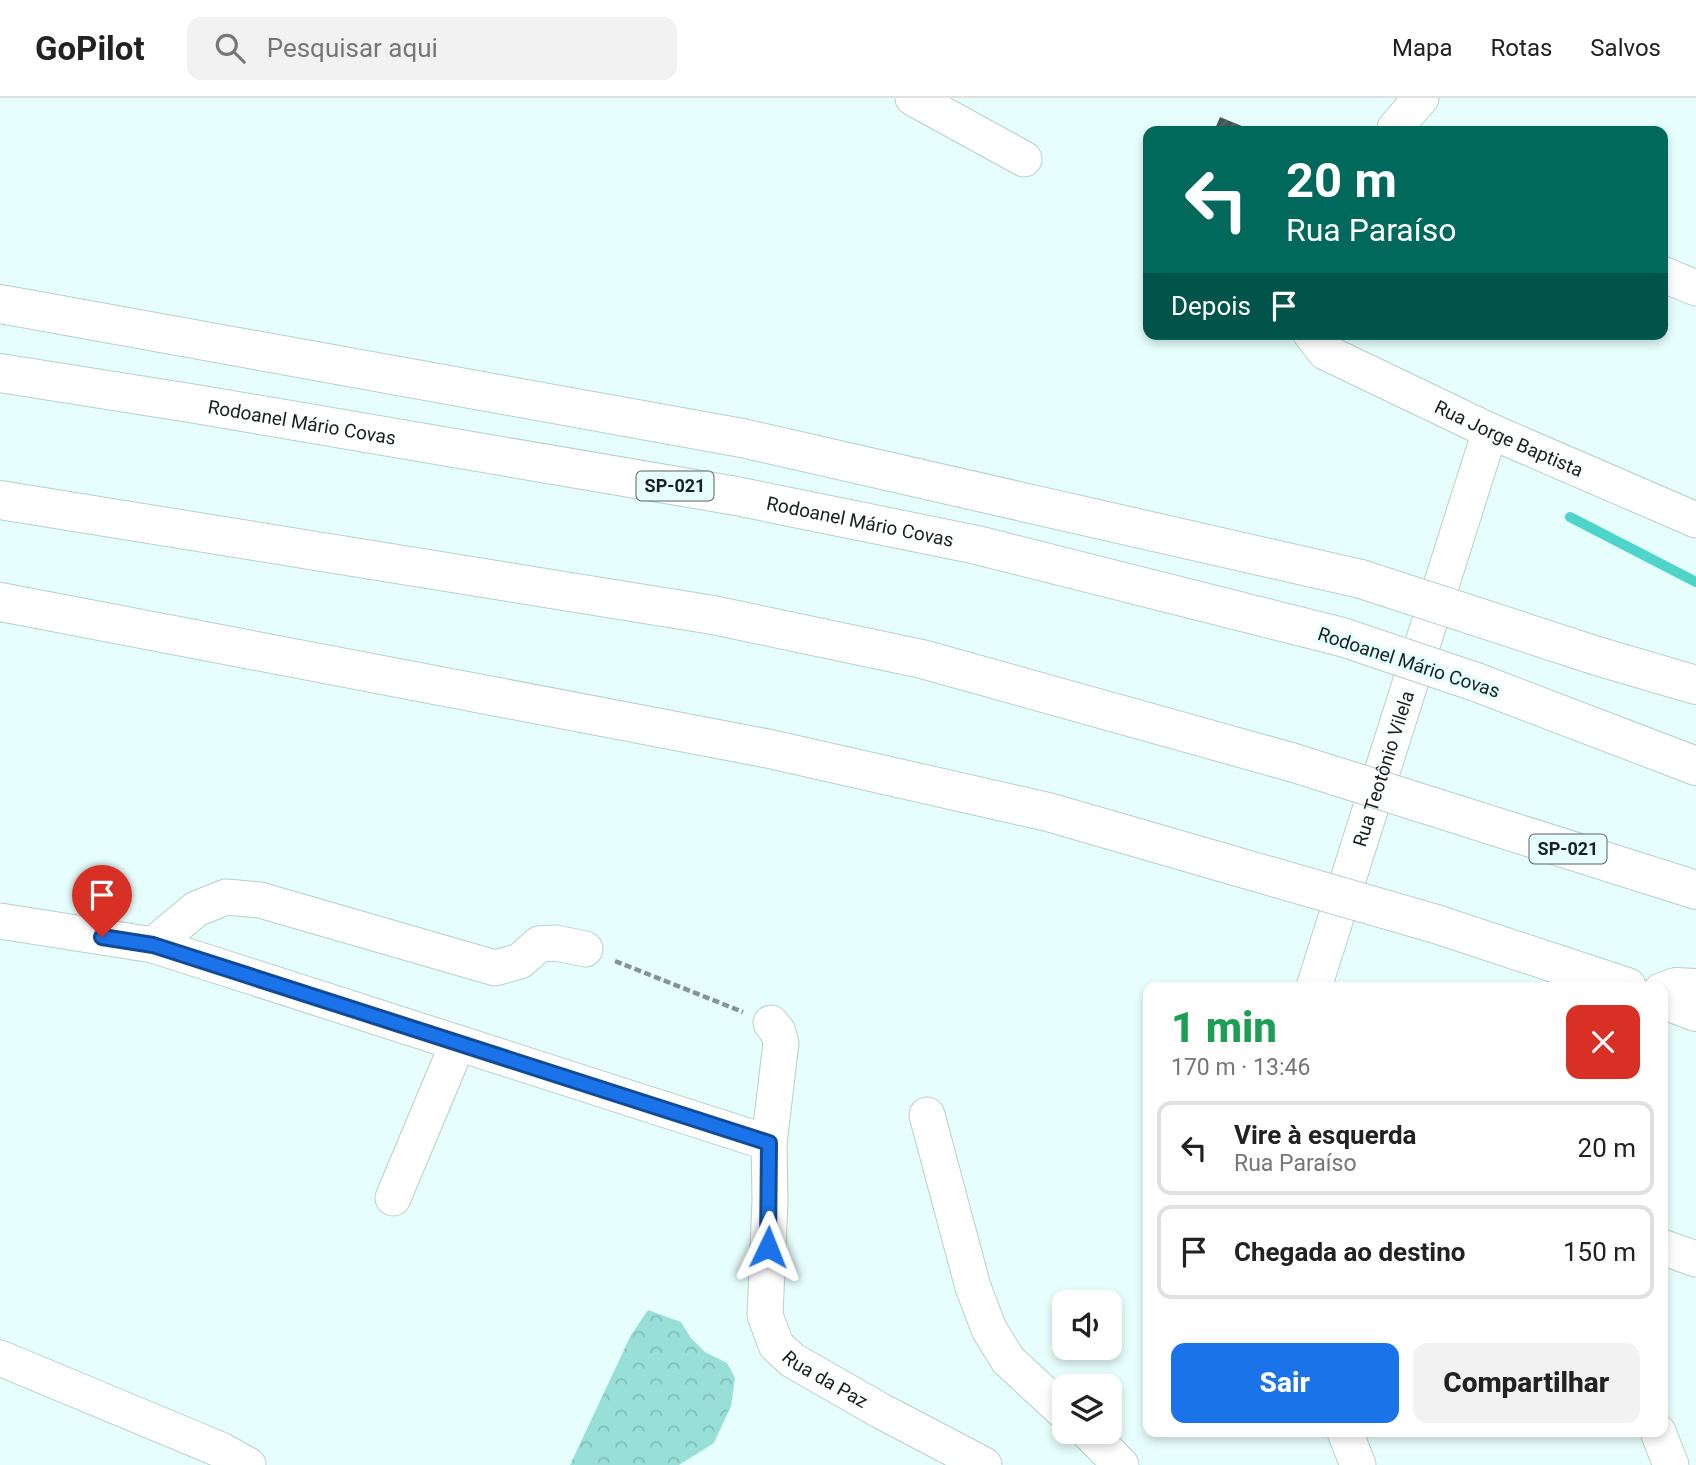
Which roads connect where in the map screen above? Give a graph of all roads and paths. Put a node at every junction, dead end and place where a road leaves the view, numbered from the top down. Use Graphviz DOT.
graph roads {
  1 [pos="913,98"];
  2 [pos="1421,98"];
  3 [pos="1398,119"];
  4 [pos="1024,159"];
  5 [pos="1668,276"];
  6 [pos="1696,288"];
  7 [pos="0,304"];
  8 [pos="1318,343"];
  9 [pos="0,373"];
  10 [pos="1490,431"];
  11 [pos="0,500"];
  12 [pos="1696,520"];
  13 [pos="0,603"];
  14 [pos="1696,685"];
  15 [pos="1696,766"];
  16 [pos="1696,890"];
  17 [pos="0,922"];
  18 [pos="153,945"];
  19 [pos="585,948"];
  20 [pos="1316,982"];
  21 [pos="1612,982"];
  22 [pos="1696,988"];
  23 [pos="1668,989"];
  24 [pos="1668,1001"];
  25 [pos="1696,1012"];
  26 [pos="771,1023"];
  27 [pos="458,1043"];
  28 [pos="927,1115"];
  29 [pos="769,1143"];
  30 [pos="393,1198"];
  31 [pos="1668,1249"];
  32 [pos="1696,1259"];
  33 [pos="0,1358"];
  34 [pos="1052,1401"];
  35 [pos="1347,1437"];
  36 [pos="1660,1437"];
  37 [pos="1100,1444"];
  38 [pos="228,1460"];
  39 [pos="984,1465"];
  40 [pos="1121,1465"];
  41 [pos="1358,1465"];
  42 [pos="1671,1465"];
  1 -- 4 [label="street"];
  2 -- 3 [label="street"];
  5 -- 6 [label="street"];
  7 -- 14 [label="main road, bridge"];
  8 -- 10 [label="street, Rua Jorge Baptista"];
  9 -- 15 [label="main road, Rodoanel Mário Covas / SP-021, bridge"];
  10 -- 12 [label="street, Rua Jorge Baptista"];
  10 -- 20 [label="street, Rua Teotônio Vilela"];
  11 -- 16 [label="main road, SP-021, bridge"];
  13 -- 21 [label="main road, bridge"];
  17 -- 18 [label="street"];
  18 -- 19 [label="street"];
  18 -- 27 [label="street"];
  19 -- 26 [label="path"];
  22 -- 23 [label="main road"];
  24 -- 25 [label="main road"];
  26 -- 29 [label="street, Rua da Paz"];
  27 -- 29 [label="street"];
  27 -- 30 [label="street"];
  28 -- 34 [label="street"];
  29 -- 39 [label="street, Rua da Paz"];
  31 -- 32 [label="street"];
  33 -- 38 [label="street"];
  35 -- 41 [label="street"];
  36 -- 42 [label="street"];
  37 -- 40 [label="street"];
}
